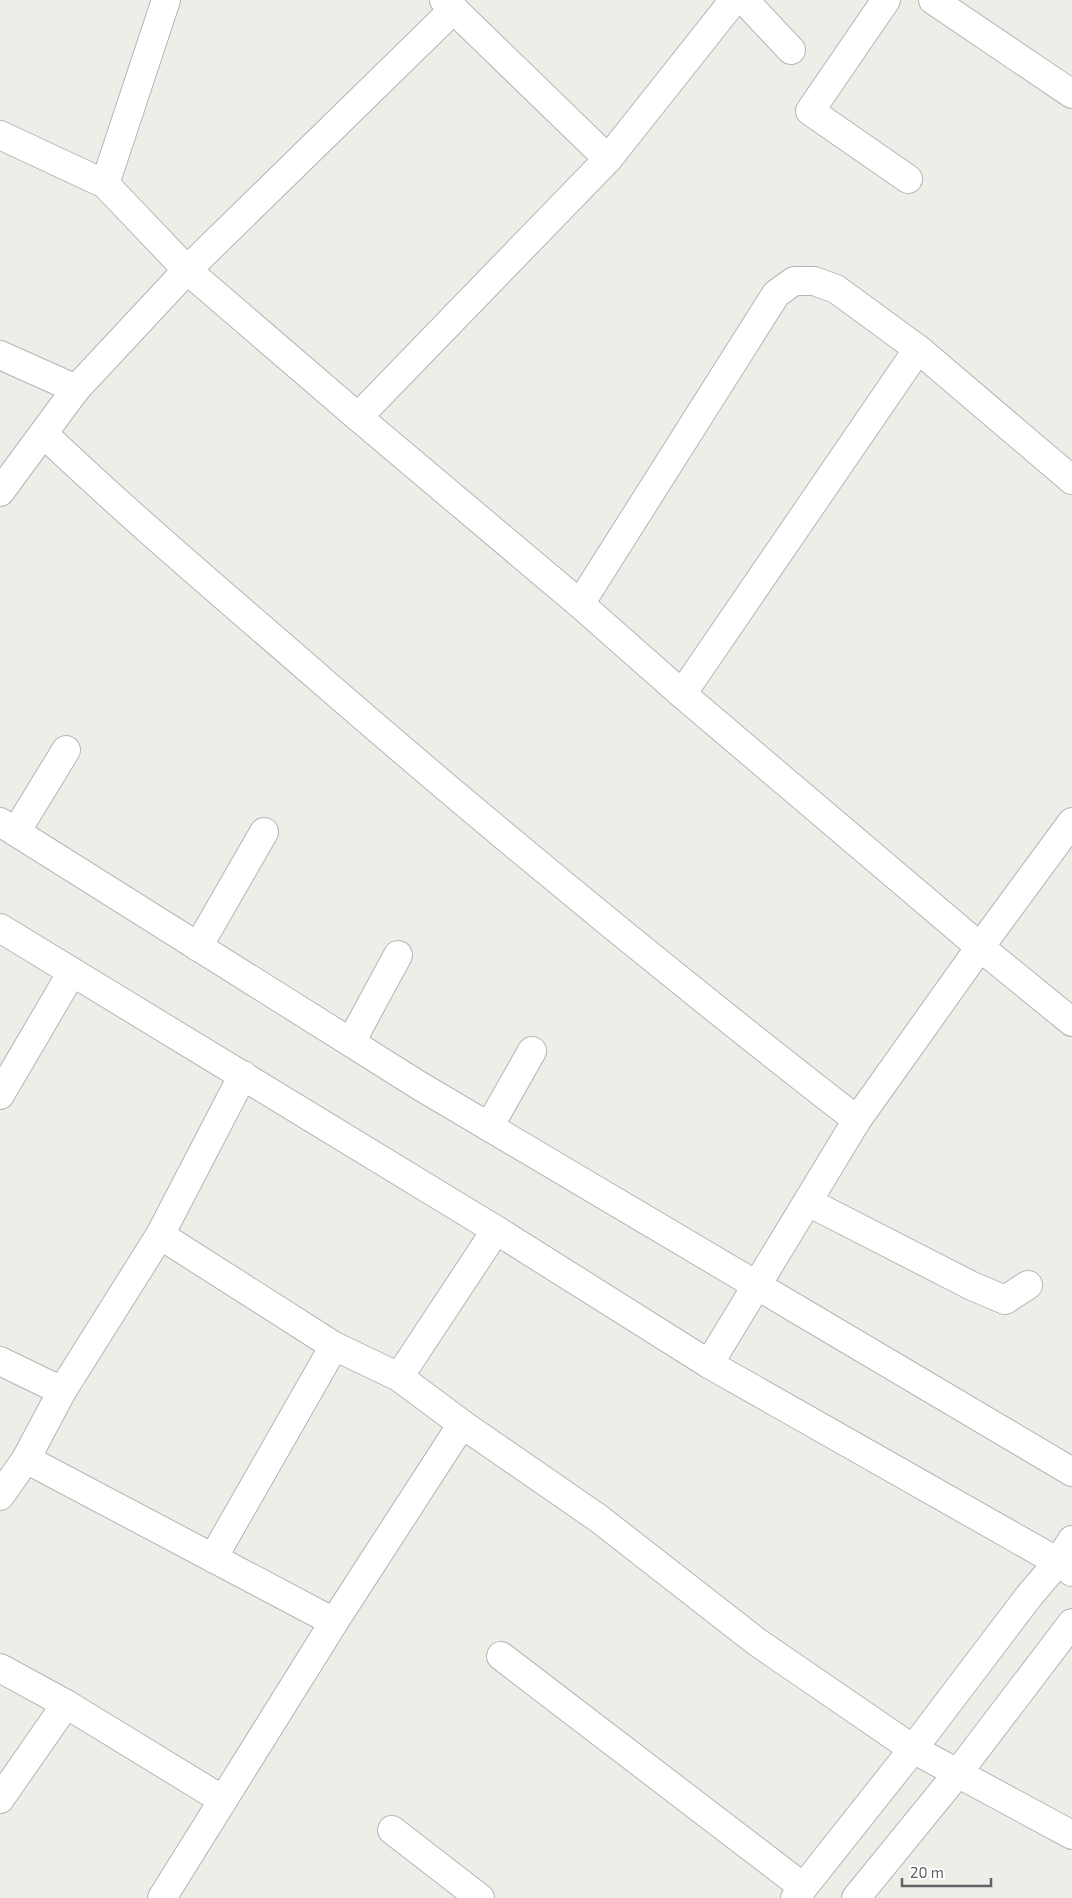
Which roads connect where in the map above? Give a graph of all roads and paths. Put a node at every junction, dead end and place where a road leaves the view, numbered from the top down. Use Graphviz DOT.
graph roads {
  1 [pos="166,0"];
  2 [pos="734,0"];
  3 [pos="744,0"];
  4 [pos="886,0"];
  5 [pos="933,0"];
  6 [pos="449,4"];
  7 [pos="791,50"];
  8 [pos="1072,94"];
  9 [pos="0,134"];
  10 [pos="608,159"];
  11 [pos="908,179"];
  12 [pos="105,184"];
  13 [pos="188,270"];
  14 [pos="918,349"];
  15 [pos="0,355"];
  16 [pos="76,389"];
  17 [pos="358,417"];
  18 [pos="44,434"];
  19 [pos="1072,480"];
  20 [pos="0,492"];
  21 [pos="580,604"];
  22 [pos="682,694"];
  23 [pos="66,750"];
  24 [pos="1072,822"];
  25 [pos="8,827"];
  26 [pos="264,832"];
  27 [pos="0,928"];
  28 [pos="198,947"];
  29 [pos="980,947"];
  30 [pos="398,955"];
  31 [pos="72,972"];
  32 [pos="1072,1022"];
  33 [pos="351,1042"];
  34 [pos="532,1050"];
  35 [pos="243,1075"];
  36 [pos="0,1095"];
  37 [pos="857,1120"];
  38 [pos="489,1127"];
  39 [pos="808,1202"];
  40 [pos="496,1230"];
  41 [pos="160,1235"];
  42 [pos="1028,1285"];
  43 [pos="757,1286"];
  44 [pos="334,1346"];
  45 [pos="0,1361"];
  46 [pos="709,1364"];
  47 [pos="399,1377"];
  48 [pos="62,1391"];
  49 [pos="462,1424"];
  50 [pos="26,1459"];
  51 [pos="1072,1472"];
  52 [pos="0,1496"];
  53 [pos="213,1558"];
  54 [pos="1067,1558"];
  55 [pos="334,1622"];
  56 [pos="1072,1623"];
  57 [pos="501,1656"];
  58 [pos="0,1668"];
  59 [pos="66,1704"];
  60 [pos="913,1749"];
  61 [pos="957,1774"];
  62 [pos="0,1799"];
  63 [pos="223,1800"];
  64 [pos="392,1830"];
  65 [pos="1072,1835"];
  66 [pos="799,1893"];
  67 [pos="162,1898"];
  68 [pos="480,1898"];
  69 [pos="856,1898"];
  1 -- 12 [label="street"];
  2 -- 10 [label="street"];
  3 -- 7 [label="street"];
  4 -- 11 [label="street"];
  5 -- 8 [label="street"];
  6 -- 10 [label="street"];
  6 -- 13 [label="street"];
  9 -- 12 [label="street"];
  10 -- 17 [label="street"];
  12 -- 13 [label="street"];
  13 -- 16 [label="street"];
  13 -- 17 [label="street"];
  14 -- 19 [label="street"];
  14 -- 21 [label="street"];
  14 -- 22 [label="street"];
  15 -- 16 [label="street"];
  16 -- 18 [label="street"];
  17 -- 21 [label="street"];
  18 -- 20 [label="street"];
  18 -- 37 [label="street"];
  21 -- 22 [label="street"];
  22 -- 29 [label="street"];
  23 -- 25 [label="street"];
  24 -- 29 [label="street"];
  25 -- 28 [label="street"];
  26 -- 28 [label="street"];
  27 -- 31 [label="street"];
  28 -- 33 [label="street"];
  29 -- 32 [label="street"];
  29 -- 37 [label="street"];
  30 -- 33 [label="street"];
  31 -- 35 [label="street"];
  31 -- 36 [label="street"];
  33 -- 38 [label="street"];
  34 -- 38 [label="street"];
  35 -- 40 [label="street"];
  35 -- 41 [label="street"];
  37 -- 39 [label="street"];
  38 -- 43 [label="street"];
  39 -- 42 [label="street"];
  39 -- 43 [label="street"];
  40 -- 46 [label="street"];
  40 -- 47 [label="street"];
  41 -- 44 [label="street"];
  41 -- 48 [label="street"];
  43 -- 46 [label="street"];
  43 -- 51 [label="street"];
  44 -- 47 [label="street"];
  44 -- 53 [label="street"];
  45 -- 48 [label="street"];
  46 -- 54 [label="street"];
  47 -- 49 [label="street"];
  48 -- 50 [label="street"];
  49 -- 55 [label="street"];
  49 -- 60 [label="street"];
  50 -- 52 [label="street"];
  50 -- 53 [label="street"];
  53 -- 55 [label="street"];
  54 -- 60 [label="street"];
  55 -- 63 [label="street"];
  56 -- 61 [label="street"];
  57 -- 66 [label="street"];
  58 -- 59 [label="street"];
  59 -- 62 [label="street"];
  59 -- 63 [label="street"];
  60 -- 61 [label="street"];
  60 -- 66 [label="street"];
  61 -- 65 [label="street"];
  61 -- 69 [label="street"];
  63 -- 67 [label="street"];
  64 -- 68 [label="street"];
}
